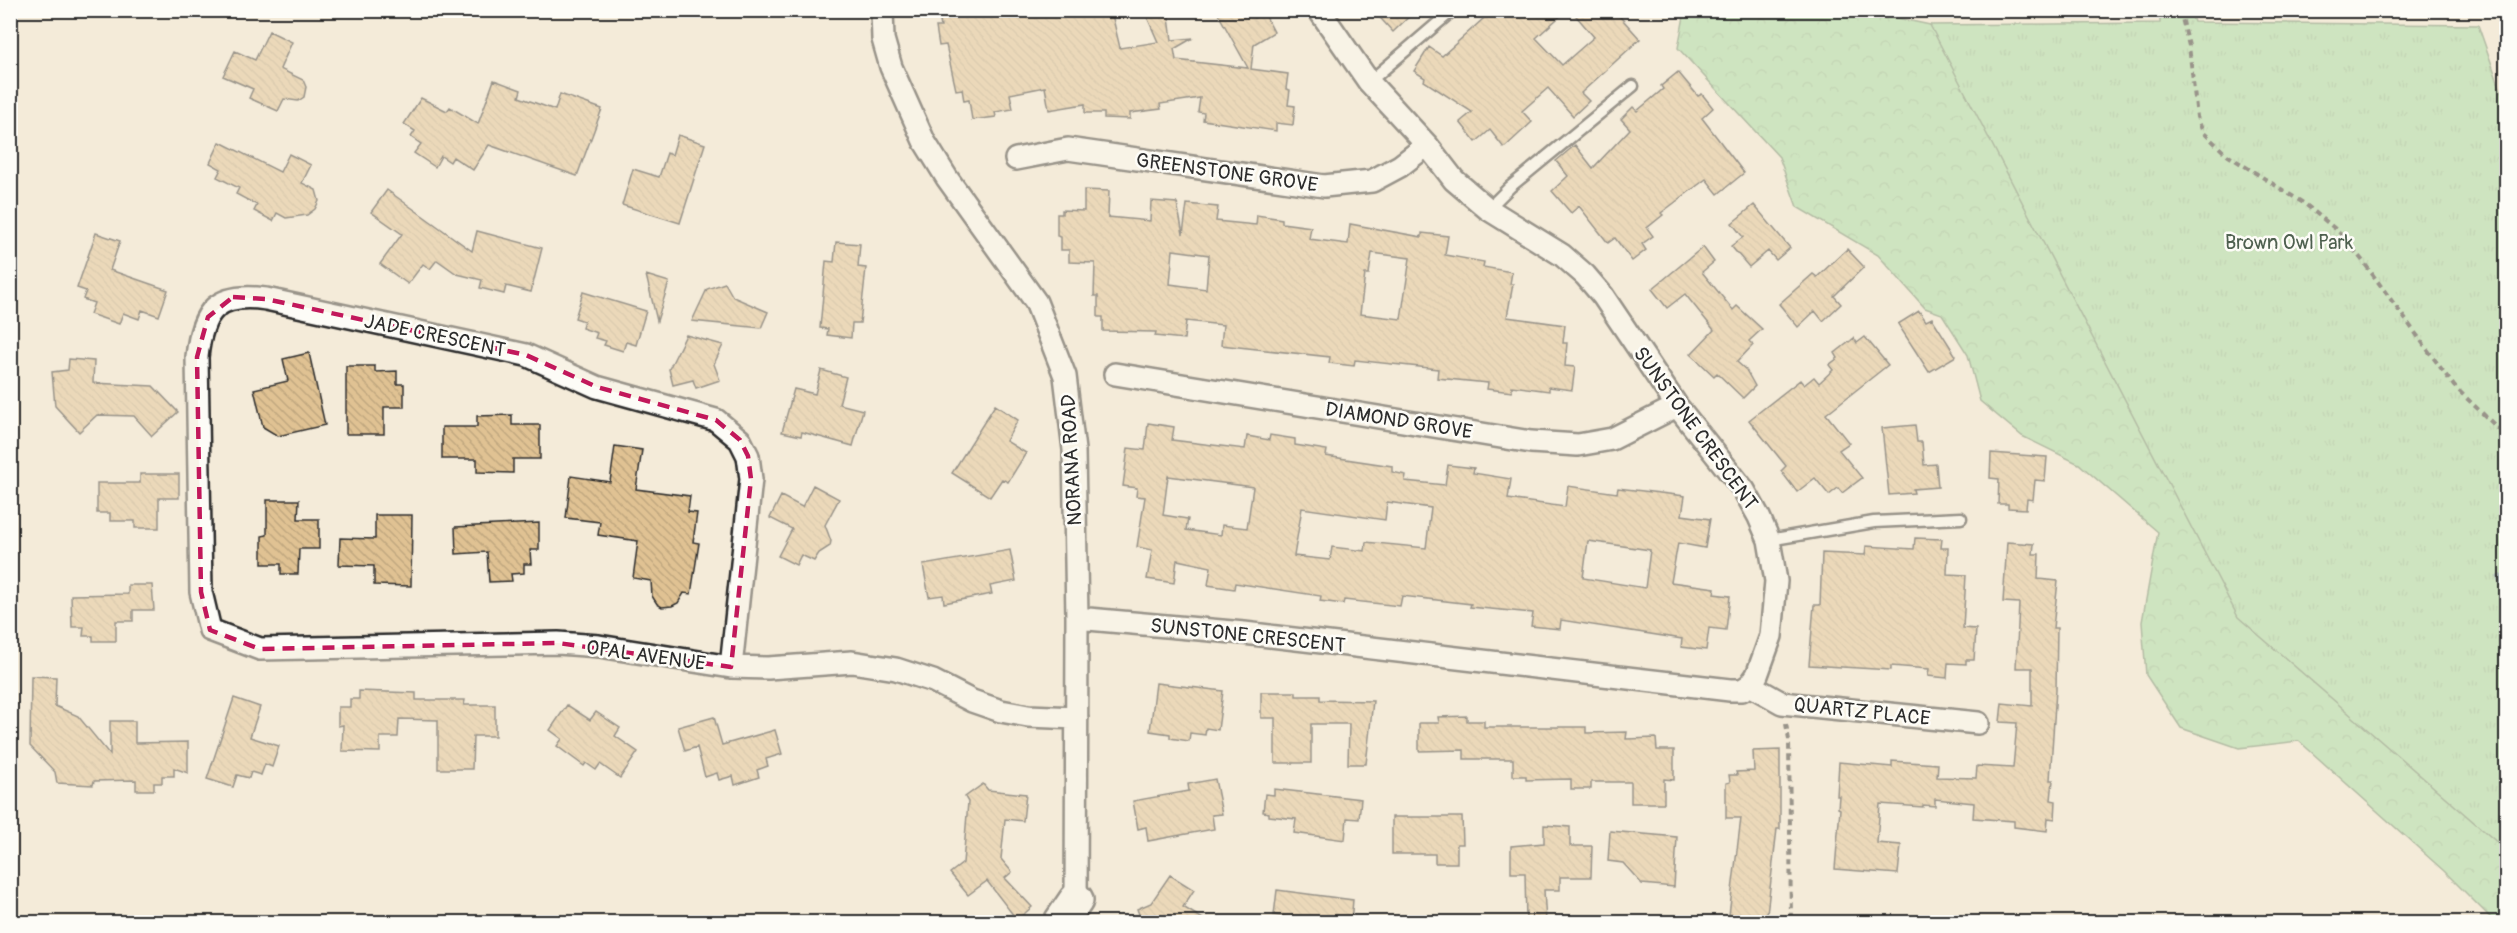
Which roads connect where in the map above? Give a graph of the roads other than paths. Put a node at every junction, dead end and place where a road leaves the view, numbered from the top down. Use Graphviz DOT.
graph roads {
  1 [pos="882,10"];
  2 [pos="1319,10"];
  3 [pos="1453,10"];
  4 [pos="1369,82"];
  5 [pos="1633,86"];
  6 [pos="1427,145"];
  7 [pos="1016,159"];
  8 [pos="1488,209"];
  9 [pos="1115,374"];
  10 [pos="1677,406"];
  11 [pos="1961,518"];
  12 [pos="1768,540"];
  13 [pos="1077,618"];
  14 [pos="210,630"];
  15 [pos="731,667"];
  16 [pos="1750,686"];
  17 [pos="1077,718"];
  18 [pos="1978,723"];
  19 [pos="1075,917"];
  1 -- 13 [label="street, NORANA ROAD"];
  2 -- 4 [label="street, SUNSTONE CRESCENT"];
  3 -- 4 [label="lane"];
  4 -- 6 [label="street, SUNSTONE CRESCENT"];
  5 -- 8 [label="lane"];
  6 -- 7 [label="street, GREENSTONE GROVE"];
  6 -- 8 [label="street, SUNSTONE CRESCENT"];
  8 -- 10 [label="street, SUNSTONE CRESCENT"];
  9 -- 10 [label="street, DIAMOND GROVE"];
  10 -- 12 [label="street, SUNSTONE CRESCENT"];
  11 -- 12 [label="lane"];
  12 -- 16 [label="street, SUNSTONE CRESCENT"];
  13 -- 16 [label="street, SUNSTONE CRESCENT"];
  13 -- 17 [label="street, NORANA ROAD"];
  14 -- 15 [label="street, OPAL AVENUE"];
  14 -- 15 [label="street, JADE CRESCENT"];
  15 -- 17 [label="street, OPAL AVENUE"];
  16 -- 18 [label="street, QUARTZ PLACE"];
  17 -- 19 [label="street, NORANA ROAD"];
}
